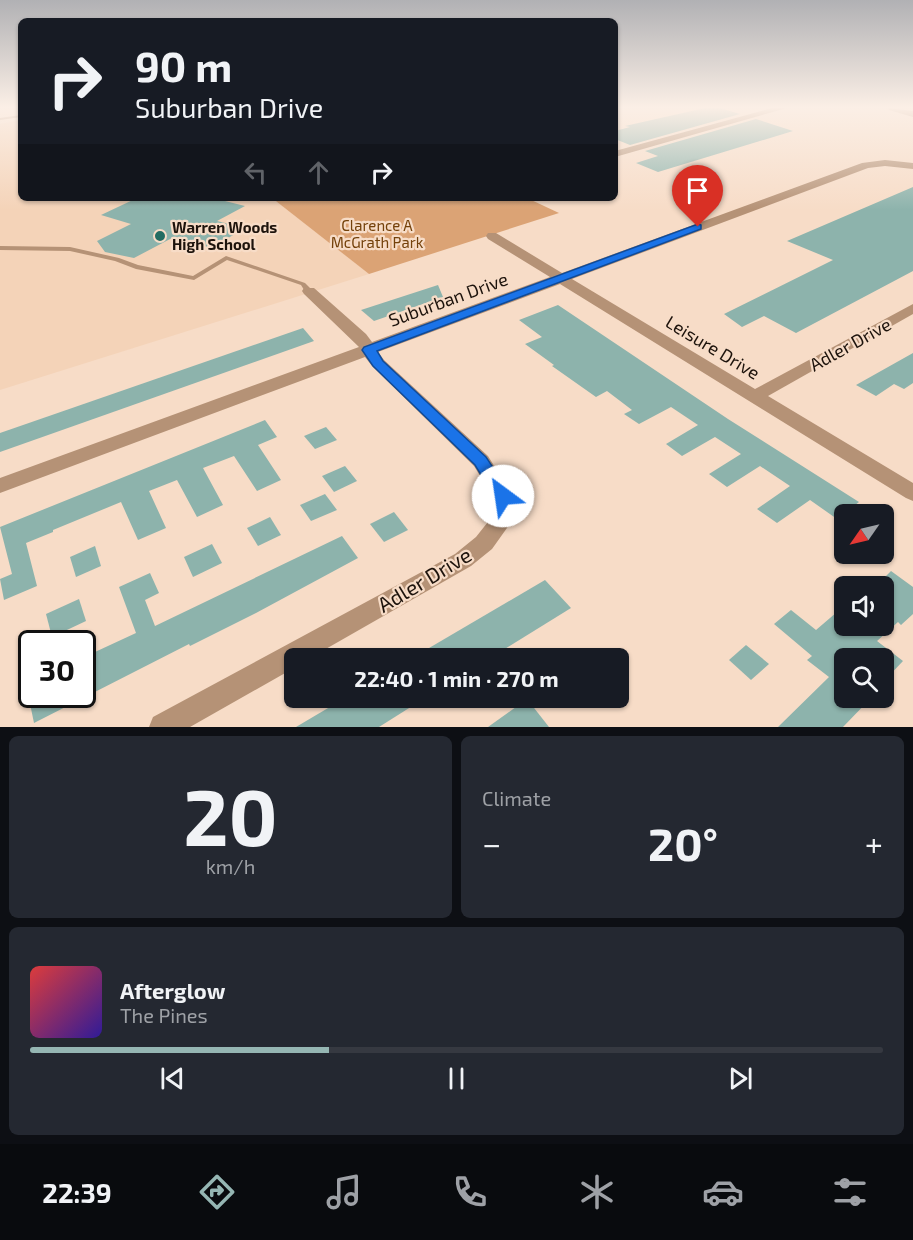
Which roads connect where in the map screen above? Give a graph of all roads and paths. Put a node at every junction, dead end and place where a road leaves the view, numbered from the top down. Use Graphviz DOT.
graph roads {
  1 [pos="660,142"];
  2 [pos="618,153"];
  3 [pos="913,166"];
  4 [pos="492,236"];
  5 [pos="0,248"];
  6 [pos="562,278"];
  7 [pos="309,291"];
  8 [pos="913,308"];
  9 [pos="369,350"];
  10 [pos="756,396"];
  11 [pos="0,486"];
  12 [pos="913,493"];
  13 [pos="163,727"];
  1 -- 2 [label="street"];
  3 -- 6 [label="street, Suburban Drive"];
  4 -- 6 [label="street, Leisure Drive"];
  5 -- 7 [label="lane"];
  6 -- 9 [label="street, Suburban Drive"];
  6 -- 10 [label="street, Leisure Drive"];
  7 -- 9 [label="street, Adler Drive"];
  8 -- 10 [label="street, Adler Drive"];
  9 -- 11 [label="street, Suburban Drive"];
  9 -- 13 [label="street, Adler Drive"];
  10 -- 12 [label="street, Leisure Drive"];
}
